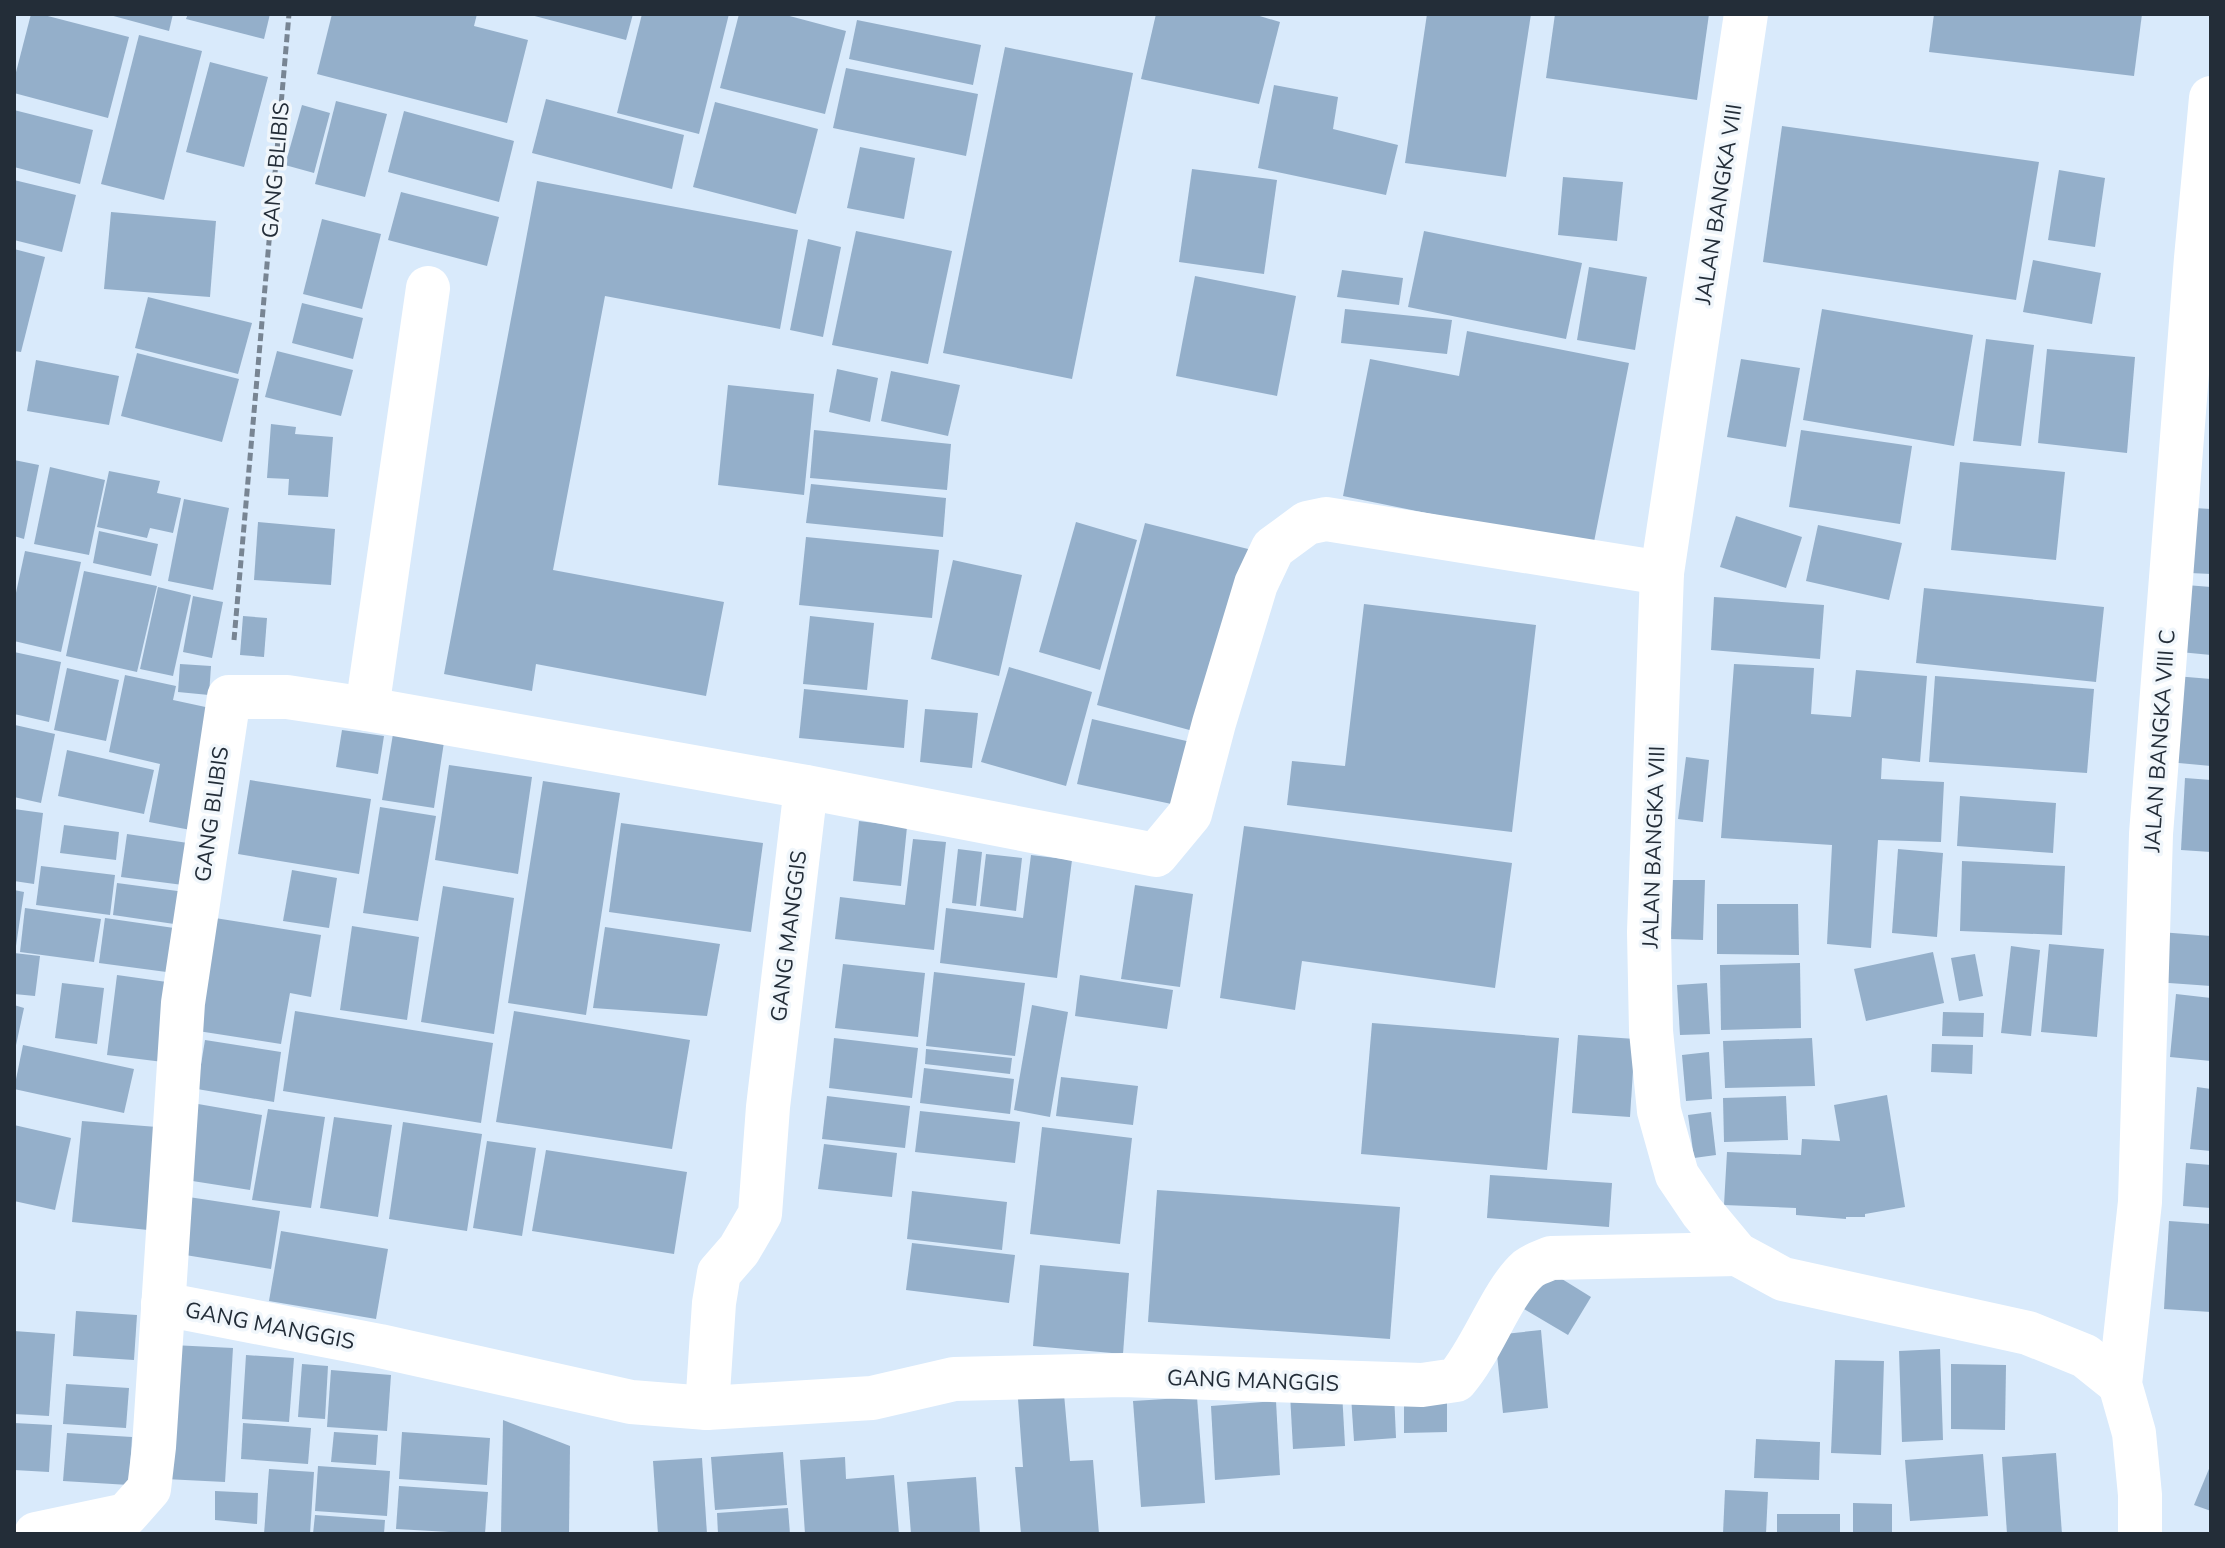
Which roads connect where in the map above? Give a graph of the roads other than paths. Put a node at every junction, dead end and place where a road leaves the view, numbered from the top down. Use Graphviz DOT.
graph roads {
  1 [pos="1746,14"];
  2 [pos="2211,98"];
  3 [pos="2203,259"];
  4 [pos="428,288"];
  5 [pos="1662,573"];
  6 [pos="367,709"];
  7 [pos="806,787"];
  8 [pos="1737,1254"];
  9 [pos="163,1304"];
  10 [pos="2120,1384"];
  11 [pos="707,1408"];
  12 [pos="149,1489"];
  13 [pos="36,1534"];
  14 [pos="151,1534"];
  15 [pos="2140,1534"];
  1 -- 5 [label="street, JALAN BANGKA VIII"];
  2 -- 3 [label="street, JALAN BANGKA VIII C"];
  3 -- 10 [label="street, JALAN BANGKA VIII C"];
  4 -- 6 [label="street"];
  5 -- 7 [label="street"];
  5 -- 8 [label="street, JALAN BANGKA VIII"];
  6 -- 7 [label="street"];
  6 -- 9 [label="street, GANG BLIBIS"];
  7 -- 11 [label="street, GANG MANGGIS"];
  8 -- 10 [label="street, JALAN BANGKA VIII"];
  8 -- 11 [label="street, GANG MANGGIS"];
  9 -- 11 [label="street, GANG MANGGIS"];
  9 -- 12 [label="street, GANG BLIBIS"];
  10 -- 15 [label="street"];
  12 -- 13 [label="street"];
  12 -- 14 [label="street, GANG BLIBIS"];
}
